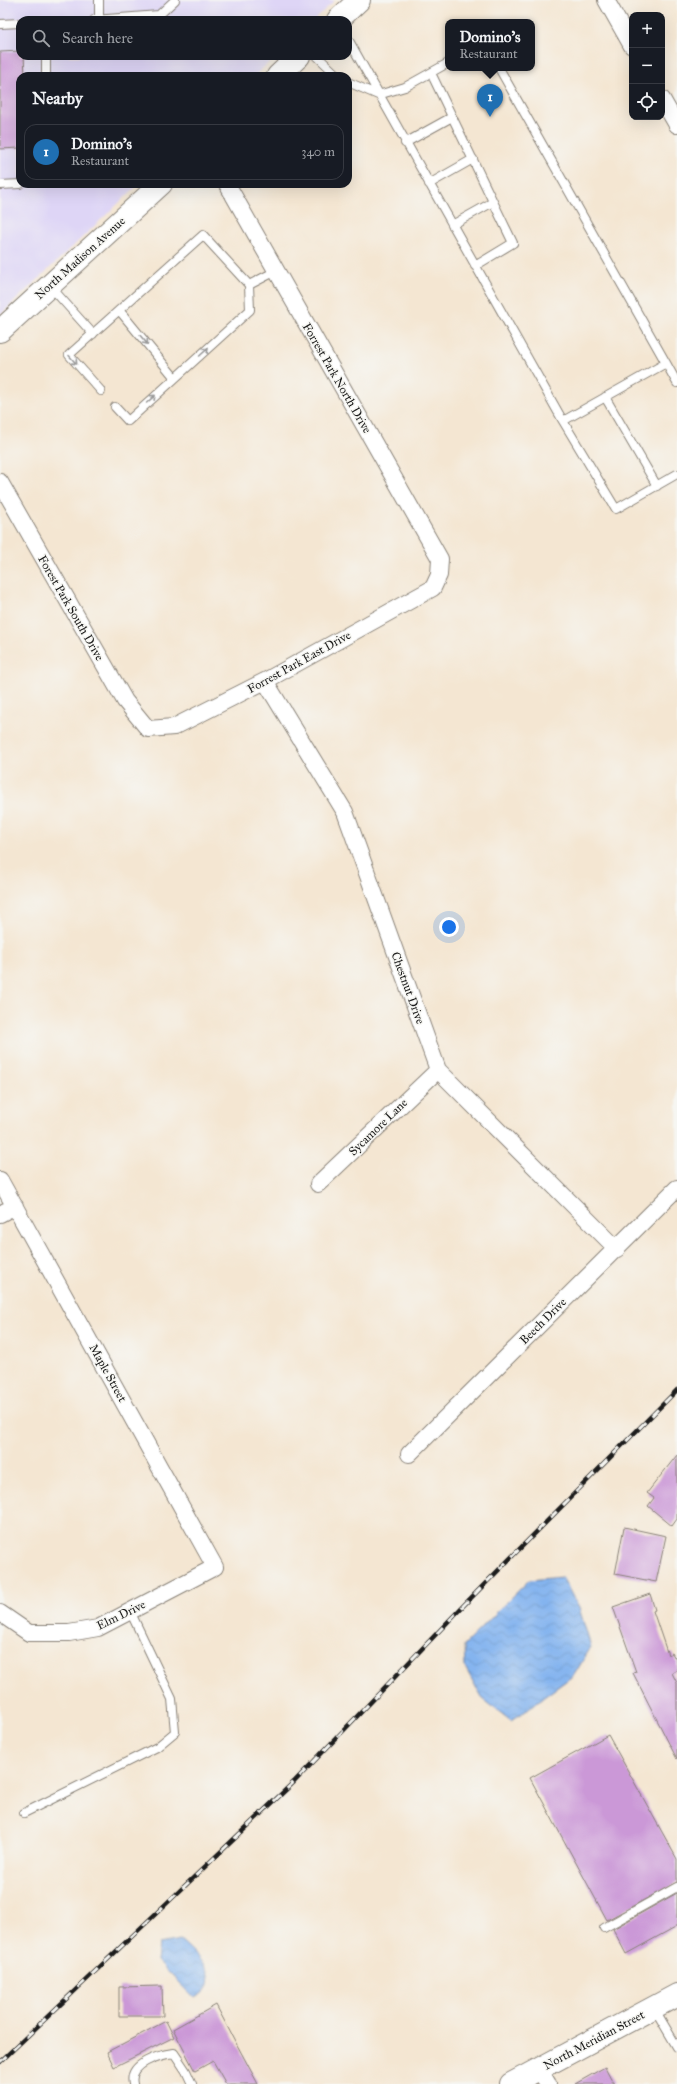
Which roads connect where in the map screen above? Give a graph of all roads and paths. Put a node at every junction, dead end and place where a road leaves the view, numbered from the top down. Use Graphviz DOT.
graph roads {
  1 [pos="99,0"];
  2 [pos="175,0"];
  3 [pos="360,0"];
  4 [pos="606,0"];
  5 [pos="99,16"];
  6 [pos="147,16"];
  7 [pos="342,16"];
  8 [pos="16,23"];
  9 [pos="0,24"];
  10 [pos="629,41"];
  11 [pos="352,46"];
  12 [pos="46,60"];
  13 [pos="295,60"];
  14 [pos="321,60"];
  15 [pos="445,65"];
  16 [pos="501,71"];
  17 [pos="46,72"];
  18 [pos="282,72"];
  19 [pos="334,72"];
  20 [pos="431,73"];
  21 [pos="352,84"];
  22 [pos="378,95"];
  23 [pos="665,104"];
  24 [pos="452,117"];
  25 [pos="677,125"];
  26 [pos="405,143"];
  27 [pos="473,159"];
  28 [pos="16,184"];
  29 [pos="428,184"];
  30 [pos="0,185"];
  31 [pos="157,188"];
  32 [pos="229,188"];
  33 [pos="493,202"];
  34 [pos="452,225"];
  35 [pos="475,266"];
  36 [pos="276,271"];
  37 [pos="249,285"];
  38 [pos="50,286"];
  39 [pos="119,310"];
  40 [pos="0,331"];
  41 [pos="92,334"];
  42 [pos="666,363"];
  43 [pos="175,378"];
  44 [pos="677,383"];
  45 [pos="101,391"];
  46 [pos="605,397"];
  47 [pos="115,407"];
  48 [pos="563,421"];
  49 [pos="677,474"];
  50 [pos="0,482"];
  51 [pos="657,486"];
  52 [pos="439,575"];
  53 [pos="265,682"];
  54 [pos="148,729"];
  55 [pos="438,1070"];
  56 [pos="0,1180"];
  57 [pos="318,1184"];
  58 [pos="677,1188"];
  59 [pos="15,1206"];
  60 [pos="0,1214"];
  61 [pos="617,1249"];
  62 [pos="409,1454"];
  63 [pos="215,1566"];
  64 [pos="130,1611"];
  65 [pos="0,1613"];
  66 [pos="24,1813"];
  67 [pos="677,1887"];
  68 [pos="604,1928"];
  69 [pos="677,1995"];
  70 [pos="654,2008"];
  71 [pos="677,2047"];
  72 [pos="544,2077"];
  73 [pos="133,2084"];
  74 [pos="192,2084"];
  75 [pos="511,2084"];
  1 -- 5 [label="lane"];
  2 -- 6 [label="lane"];
  3 -- 7 [label="main road"];
  4 -- 10 [label="street"];
  8 -- 9 [label="lane"];
  11 -- 22 [label="lane"];
  12 -- 17 [label="lane"];
  13 -- 18 [label="main road"];
  14 -- 19 [label="lane"];
  15 -- 20 [label="lane"];
  16 -- 42 [label="lane"];
  20 -- 22 [label="lane"];
  20 -- 24 [label="lane"];
  21 -- 22 [label="lane"];
  22 -- 26 [label="lane"];
  23 -- 25 [label="street"];
  24 -- 26 [label="lane"];
  24 -- 27 [label="lane"];
  26 -- 29 [label="lane"];
  27 -- 29 [label="lane"];
  27 -- 33 [label="lane"];
  28 -- 30 [label="lane"];
  29 -- 34 [label="lane"];
  31 -- 38 [label="main road, North Madison Avenue"];
  32 -- 36 [label="street, Forrest Park North Drive"];
  33 -- 34 [label="lane"];
  33 -- 35 [label="lane"];
  34 -- 35 [label="lane"];
  35 -- 48 [label="lane"];
  36 -- 37 [label="lane"];
  36 -- 52 [label="street, Forrest Park North Drive"];
  37 -- 39 [label="lane"];
  43 -- 37 [label="lane, one-way"];
  38 -- 40 [label="main road, North Madison Avenue"];
  38 -- 41 [label="lane"];
  39 -- 41 [label="lane"];
  39 -- 43 [label="lane, one-way"];
  41 -- 45 [label="lane, one-way"];
  42 -- 44 [label="lane"];
  42 -- 46 [label="lane"];
  47 -- 43 [label="lane, one-way"];
  46 -- 48 [label="lane"];
  46 -- 51 [label="lane"];
  48 -- 51 [label="lane"];
  49 -- 51 [label="lane"];
  50 -- 54 [label="street, Forest Park South Drive"];
  52 -- 53 [label="street, Forrest Park East Drive"];
  53 -- 54 [label="street, Forrest Park East Drive"];
  53 -- 55 [label="street, Chestnut Drive"];
  55 -- 57 [label="street, Sycamore Lane"];
  55 -- 61 [label="street, Chestnut Drive"];
  56 -- 59 [label="street, Maple Street"];
  58 -- 61 [label="street, Beech Drive"];
  59 -- 60 [label="street"];
  59 -- 63 [label="street, Maple Street"];
  61 -- 62 [label="street, Beech Drive"];
  63 -- 64 [label="street, Elm Drive"];
  64 -- 65 [label="street, Elm Drive"];
  64 -- 66 [label="lane"];
  67 -- 68 [label="lane"];
  69 -- 70 [label="main road, North Meridian Street"];
  70 -- 71 [label="lane"];
  70 -- 72 [label="main road, North Meridian Street"];
  72 -- 75 [label="main road, North Meridian Street"];
  73 -- 74 [label="lane"];
}
